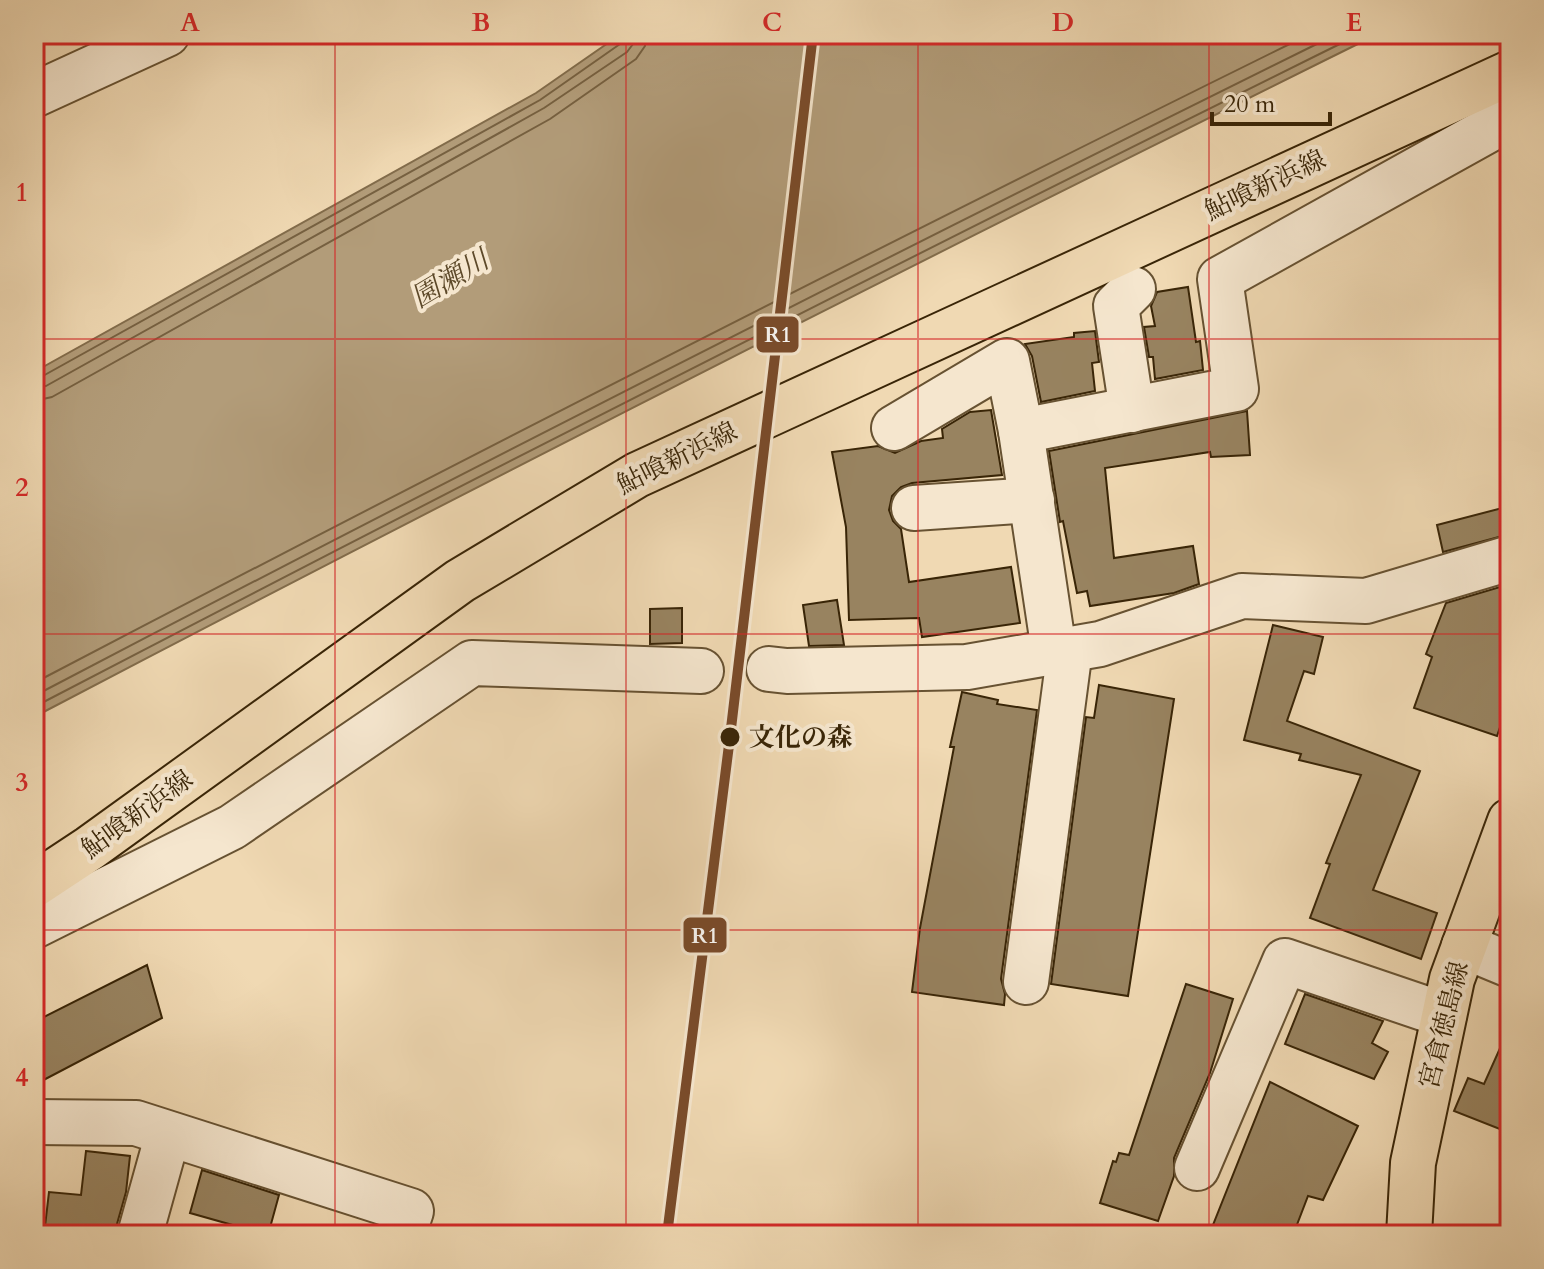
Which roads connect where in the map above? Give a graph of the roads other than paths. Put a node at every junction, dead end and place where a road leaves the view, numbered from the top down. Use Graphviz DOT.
graph roads {
  1 [pos="167,34"];
  2 [pos="1510,73"];
  3 [pos="34,95"];
  4 [pos="1510,112"];
  5 [pos="1133,289"];
  6 [pos="1132,410"];
  7 [pos="894,428"];
  8 [pos="1021,431"];
  9 [pos="1032,500"];
  10 [pos="914,508"];
  11 [pos="1510,558"];
  12 [pos="1062,650"];
  13 [pos="769,669"];
  14 [pos="701,671"];
  15 [pos="1507,840"];
  16 [pos="34,885"];
  17 [pos="34,926"];
  18 [pos="1464,946"];
  19 [pos="1510,965"];
  20 [pos="1026,982"];
  21 [pos="1444,1015"];
  22 [pos="34,1122"];
  23 [pos="168,1134"];
  24 [pos="1197,1168"];
  25 [pos="141,1231"];
  26 [pos="403,1235"];
  27 [pos="1409,1235"];
  1 -- 3 [label="street"];
  2 -- 16 [label="main road, 鮎喰新浜線"];
  4 -- 6 [label="street"];
  5 -- 6 [label="street"];
  6 -- 8 [label="street"];
  7 -- 8 [label="street"];
  8 -- 9 [label="street"];
  9 -- 10 [label="street"];
  9 -- 12 [label="street"];
  11 -- 12 [label="street"];
  12 -- 13 [label="street"];
  12 -- 20 [label="street"];
  14 -- 17 [label="street"];
  15 -- 18 [label="main road, 宮倉徳島線"];
  18 -- 19 [label="street"];
  18 -- 21 [label="main road, 宮倉徳島線"];
  21 -- 24 [label="street"];
  21 -- 27 [label="main road, 宮倉徳島線"];
  22 -- 23 [label="street"];
  23 -- 25 [label="street"];
  23 -- 26 [label="street"];
}
